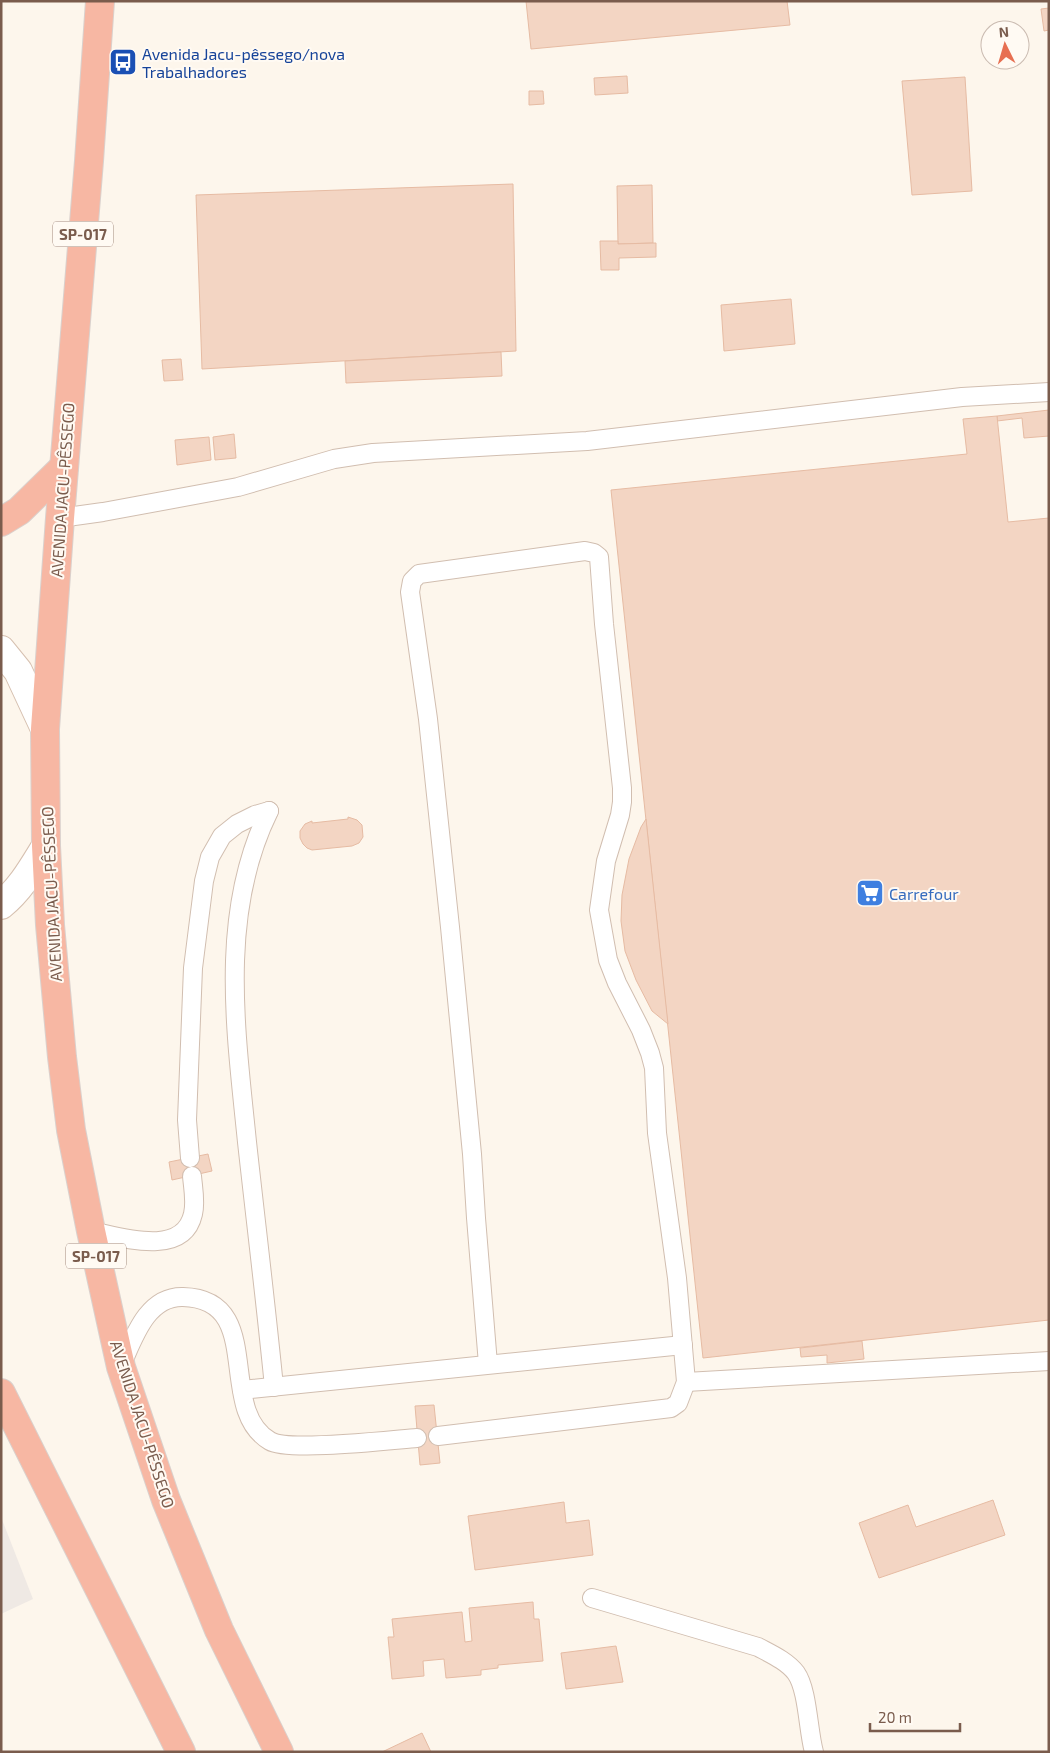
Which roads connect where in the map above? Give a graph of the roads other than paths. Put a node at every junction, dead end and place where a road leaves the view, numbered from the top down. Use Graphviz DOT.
graph roads {
  1 [pos="100,1"];
  2 [pos="1049,392"];
  3 [pos="64,467"];
  4 [pos="60,518"];
  5 [pos="1,522"];
  6 [pos="1,650"];
  7 [pos="45,729"];
  8 [pos="46,846"];
  9 [pos="1,905"];
  10 [pos="190,1158"];
  11 [pos="192,1176"];
  12 [pos="91,1231"];
  13 [pos="683,1345"];
  14 [pos="1049,1361"];
  15 [pos="488,1364"];
  16 [pos="121,1367"];
  17 [pos="686,1382"];
  18 [pos="274,1387"];
  19 [pos="242,1390"];
  20 [pos="1,1393"];
  21 [pos="438,1436"];
  22 [pos="417,1438"];
  23 [pos="592,1598"];
  24 [pos="810,1750"];
  25 [pos="181,1752"];
  26 [pos="279,1752"];
  1 -- 3 [label="highway, AVENIDA JACU-PÊSSEGO / SP-017"];
  2 -- 4 [label="lane"];
  3 -- 4 [label="highway, AVENIDA JACU-PÊSSEGO / SP-017"];
  3 -- 5 [label="highway"];
  4 -- 7 [label="highway, AVENIDA JACU-PÊSSEGO / SP-017"];
  6 -- 7 [label="main road"];
  7 -- 8 [label="highway, AVENIDA JACU-PÊSSEGO / SP-017"];
  8 -- 9 [label="main road"];
  8 -- 12 [label="highway, AVENIDA JACU-PÊSSEGO / SP-017"];
  10 -- 18 [label="lane"];
  11 -- 12 [label="lane"];
  12 -- 16 [label="highway, AVENIDA JACU-PÊSSEGO / SP-017"];
  13 -- 15 [label="lane"];
  13 -- 15 [label="lane"];
  13 -- 17 [label="lane"];
  14 -- 17 [label="lane"];
  15 -- 18 [label="lane"];
  16 -- 19 [label="lane"];
  16 -- 26 [label="highway, AVENIDA JACU-PÊSSEGO / SP-017"];
  17 -- 21 [label="lane"];
  18 -- 19 [label="lane"];
  19 -- 22 [label="lane"];
  20 -- 25 [label="highway"];
  23 -- 24 [label="lane"];
}
